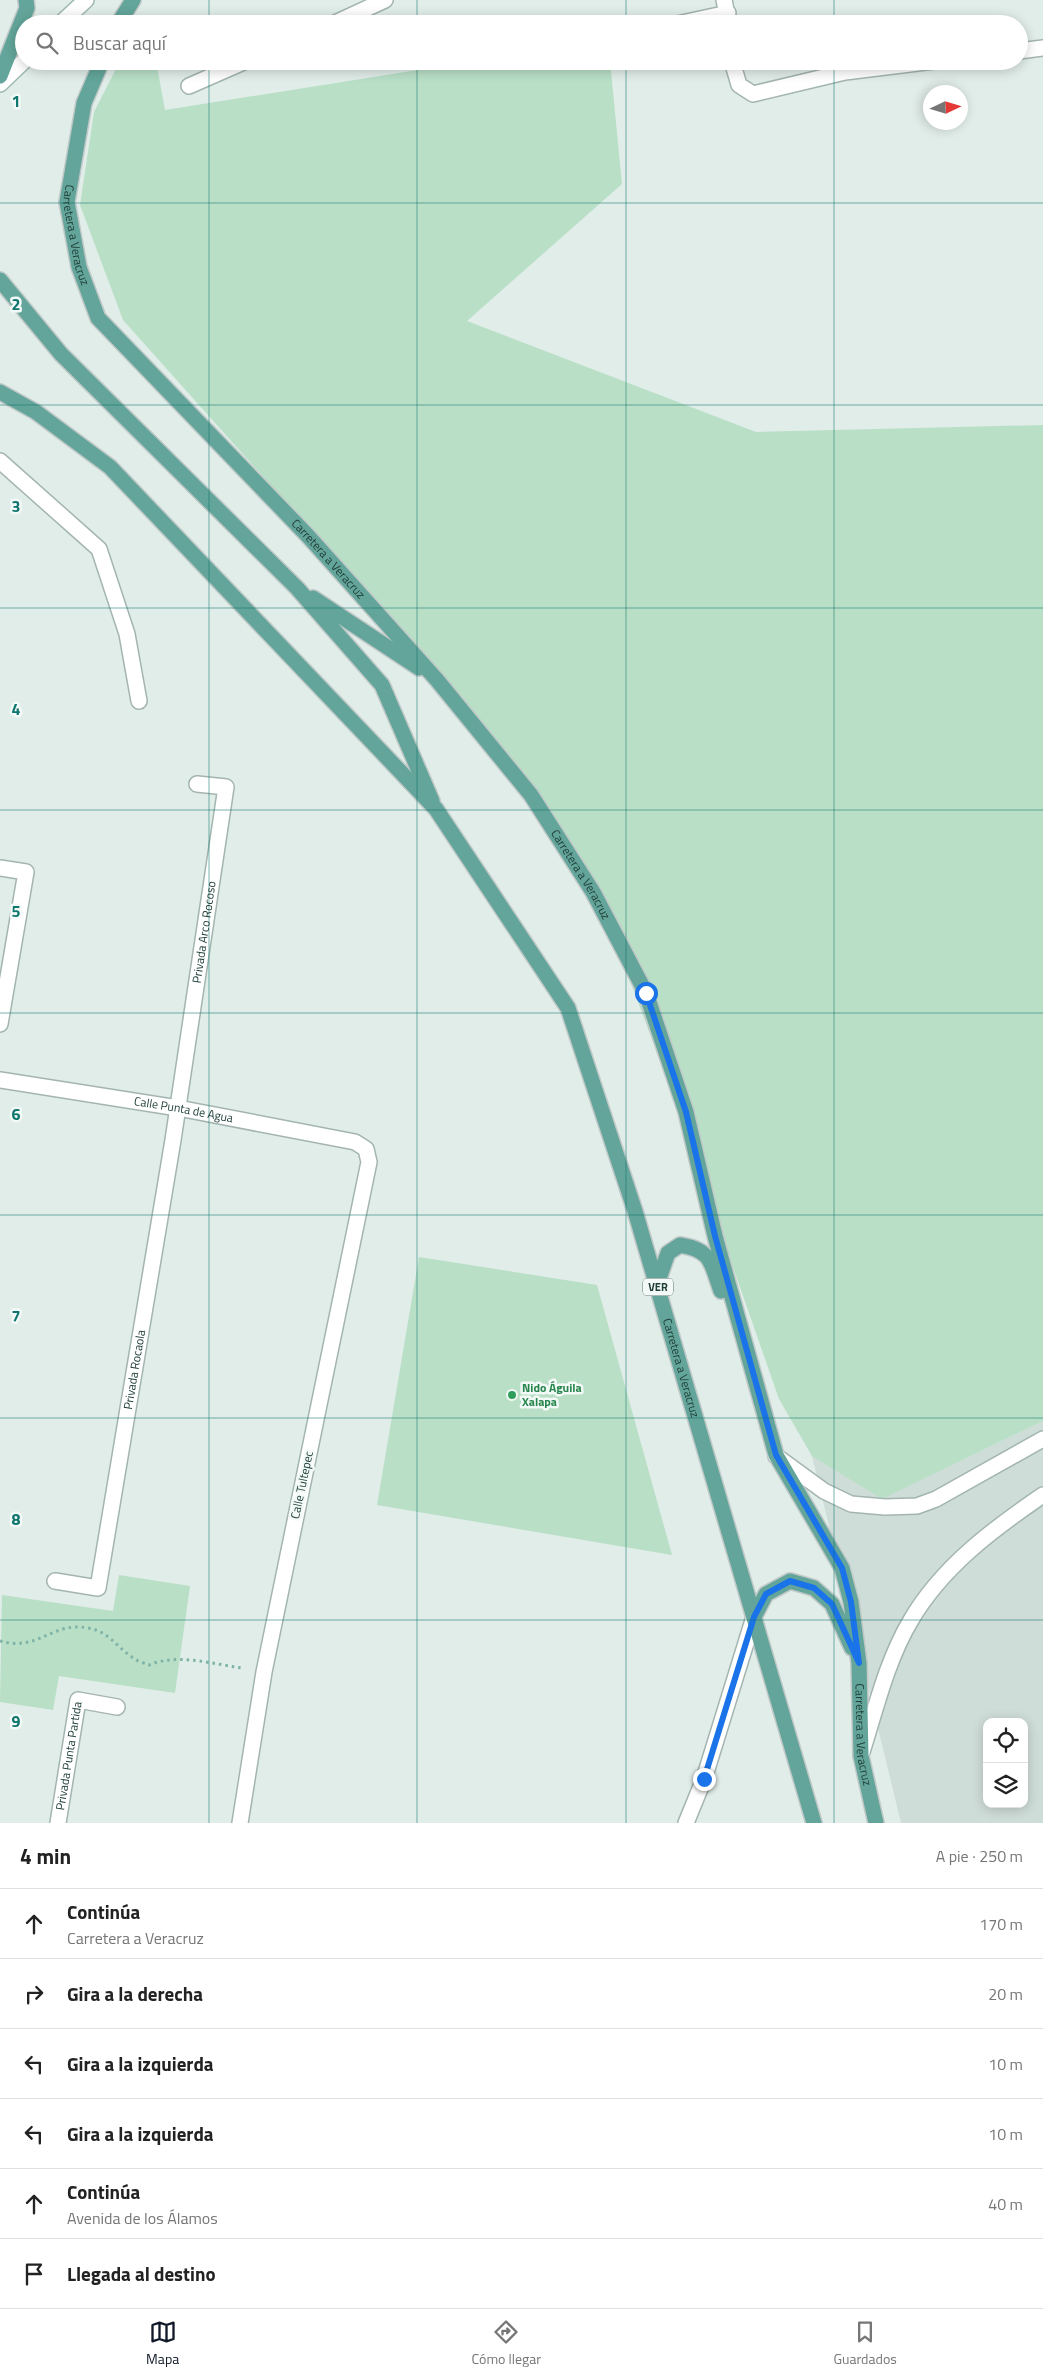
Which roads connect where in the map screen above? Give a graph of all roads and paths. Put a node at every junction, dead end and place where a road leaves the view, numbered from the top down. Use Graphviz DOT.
graph roads {
  1 [pos="26,0"];
  2 [pos="86,0"];
  3 [pos="133,0"];
  4 [pos="385,0"];
  5 [pos="727,12"];
  6 [pos="24,15"];
  7 [pos="70,15"];
  8 [pos="124,15"];
  9 [pos="352,15"];
  10 [pos="714,15"];
  11 [pos="15,38"];
  12 [pos="1043,48"];
  13 [pos="1028,50"];
  14 [pos="15,69"];
  15 [pos="98,70"];
  16 [pos="225,70"];
  17 [pos="735,70"];
  18 [pos="861,70"];
  19 [pos="0,76"];
  20 [pos="0,84"];
  21 [pos="189,86"];
  22 [pos="0,280"];
  23 [pos="0,392"];
  24 [pos="0,461"];
  25 [pos="298,588"];
  26 [pos="437,680"];
  27 [pos="139,701"];
  28 [pos="197,784"];
  29 [pos="436,809"];
  30 [pos="0,868"];
  31 [pos="0,1024"];
  32 [pos="0,1080"];
  33 [pos="178,1108"];
  34 [pos="366,1149"];
  35 [pos="657,1284"];
  36 [pos="745,1345"];
  37 [pos="1043,1439"];
  38 [pos="776,1455"];
  39 [pos="1043,1495"];
  40 [pos="55,1581"];
  41 [pos="754,1617"];
  42 [pos="0,1642"];
  43 [pos="859,1663"];
  44 [pos="264,1672"];
  45 [pos="118,1707"];
  46 [pos="861,1756"];
  47 [pos="58,1823"];
  48 [pos="240,1823"];
  49 [pos="686,1823"];
  50 [pos="814,1823"];
  51 [pos="876,1823"];
  1 -- 6 [label="main road"];
  2 -- 7 [label="street"];
  3 -- 8 [label="main road"];
  4 -- 9 [label="street"];
  5 -- 10 [label="street"];
  11 -- 19 [label="main road"];
  12 -- 13 [label="street"];
  14 -- 20 [label="street"];
  15 -- 26 [label="main road, Carretera a Veracruz"];
  16 -- 21 [label="street"];
  17 -- 18 [label="street"];
  22 -- 25 [label="main road"];
  23 -- 29 [label="main road, Carretera a Veracruz"];
  24 -- 27 [label="street"];
  25 -- 26 [label="main road"];
  25 -- 29 [label="main road"];
  26 -- 36 [label="main road, Carretera a Veracruz"];
  28 -- 33 [label="street, Privada Arco Rocoso"];
  29 -- 35 [label="main road, Carretera a Veracruz / VER"];
  30 -- 31 [label="street"];
  32 -- 33 [label="street, Calle Punta de Agua"];
  33 -- 34 [label="street, Calle Punta de Agua"];
  33 -- 40 [label="street, Privada Rocaola"];
  34 -- 44 [label="street, Calle Tultepec"];
  35 -- 36 [label="main road"];
  35 -- 41 [label="main road, Carretera a Veracruz / VER"];
  36 -- 38 [label="main road, Carretera a Veracruz"];
  37 -- 38 [label="street"];
  38 -- 43 [label="main road, Carretera a Veracruz"];
  39 -- 46 [label="street"];
  41 -- 43 [label="main road"];
  41 -- 49 [label="street"];
  41 -- 50 [label="main road, Carretera a Veracruz / VER"];
  42 -- 44 [label="path"];
  43 -- 46 [label="main road, Carretera a Veracruz"];
  44 -- 48 [label="street, Calle Tultepec"];
  45 -- 47 [label="street, Privada Punta Partida"];
  46 -- 51 [label="main road, Carretera a Veracruz"];
}
